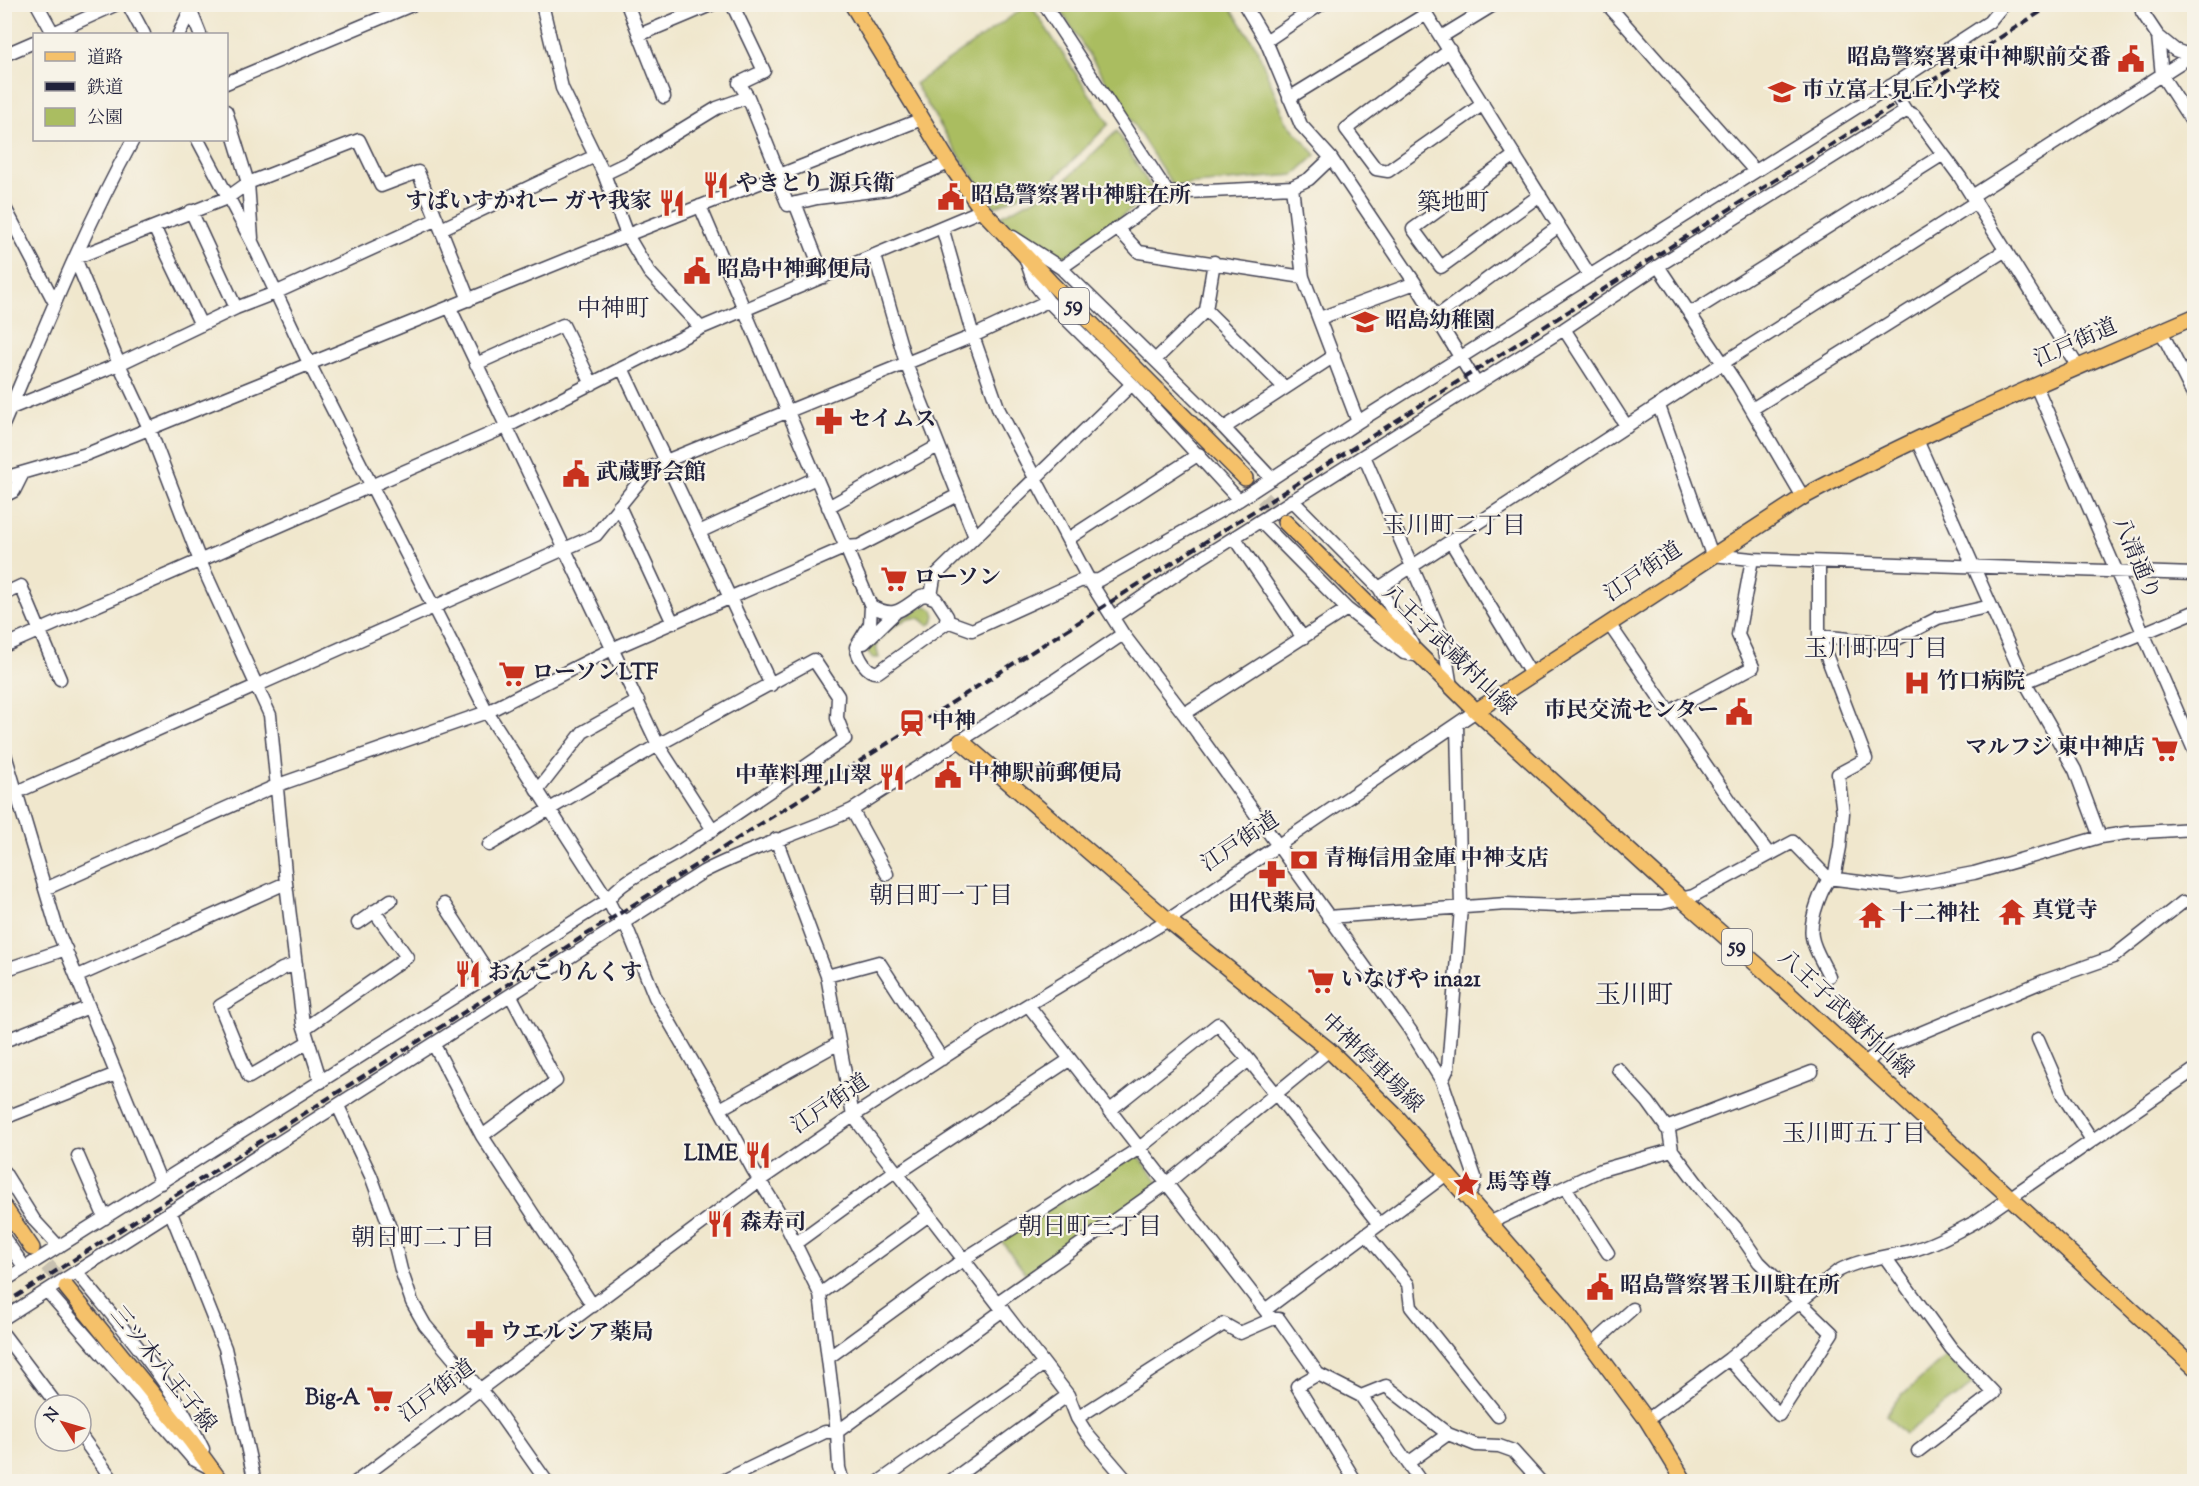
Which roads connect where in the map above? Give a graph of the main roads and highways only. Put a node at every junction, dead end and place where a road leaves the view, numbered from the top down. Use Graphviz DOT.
graph roads {
  1 [pos="852,4"];
  2 [pos="2194,317"];
  3 [pos="1245,478"];
  4 [pos="1285,522"];
  5 [pos="1476,711"];
  6 [pos="961,741"];
  7 [pos="4,1208"];
  8 [pos="32,1248"];
  9 [pos="66,1287"];
  10 [pos="2194,1367"];
  11 [pos="221,1482"];
  12 [pos="1685,1482"];
  1 -- 3 [label="main road, 59"];
  2 -- 5 [label="main road, 江戸街道"];
  4 -- 5 [label="main road, 八王子武蔵村山線 / 59"];
  5 -- 10 [label="main road, 八王子武蔵村山線 / 59"];
  6 -- 12 [label="main road, 中神停車場線"];
  7 -- 8 [label="main road"];
  9 -- 11 [label="main road, 三ツ木八王子線"];
}
